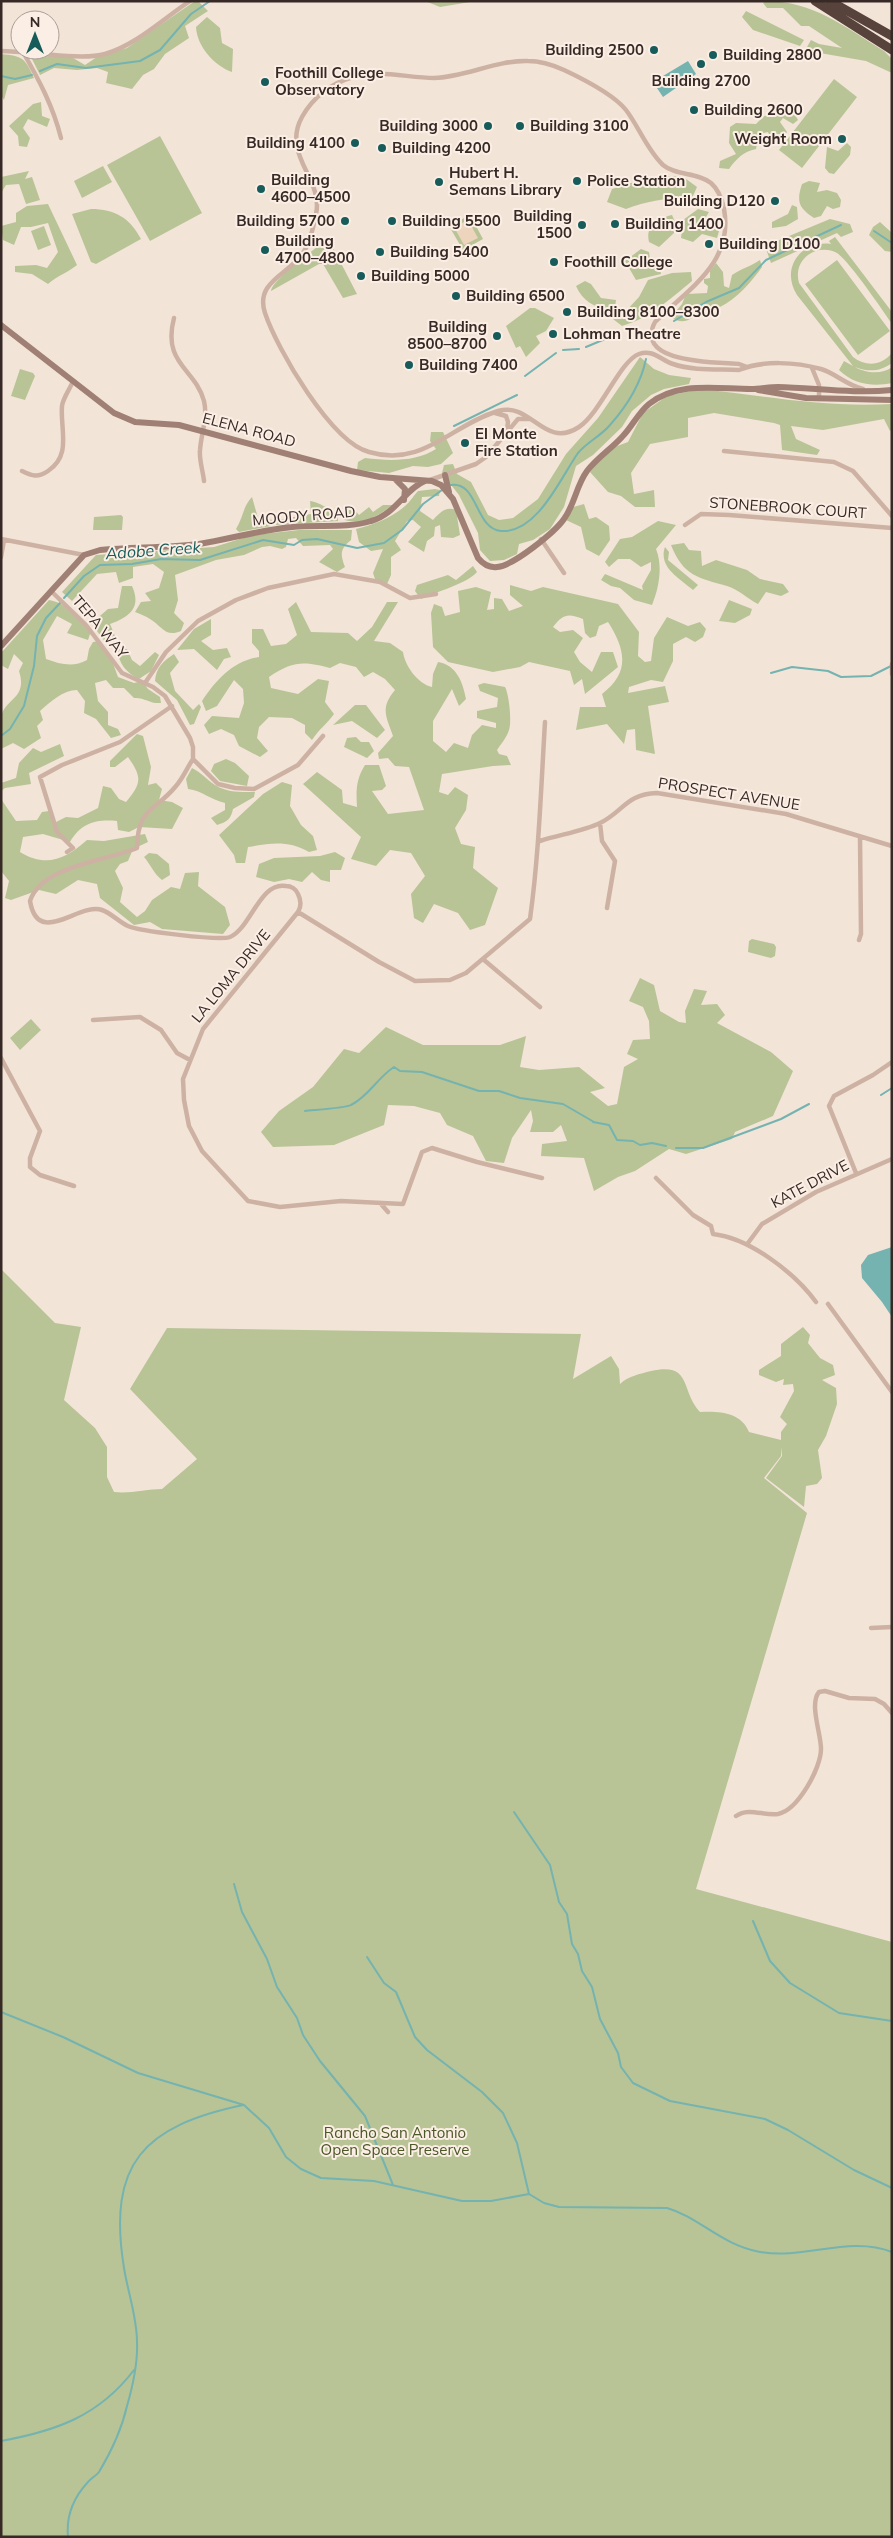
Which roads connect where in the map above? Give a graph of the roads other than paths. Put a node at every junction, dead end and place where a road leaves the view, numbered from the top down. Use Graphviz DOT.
graph roads {
  1 [pos="190,1"];
  2 [pos="816,1"];
  3 [pos="830,1"];
  4 [pos="892,36"];
  5 [pos="892,50"];
  6 [pos="60,53"];
  7 [pos="27,60"];
  8 [pos="61,138"];
  9 [pos="174,318"];
  10 [pos="1,325"];
  11 [pos="747,366"];
  12 [pos="812,368"];
  13 [pos="73,381"];
  14 [pos="752,389"];
  15 [pos="820,389"];
  16 [pos="892,390"];
  17 [pos="884,391"];
  18 [pos="819,399"];
  19 [pos="892,400"];
  20 [pos="494,412"];
  21 [pos="531,420"];
  22 [pos="204,431"];
  23 [pos="504,434"];
  24 [pos="724,451"];
  25 [pos="22,471"];
  26 [pos="445,475"];
  27 [pos="394,478"];
  28 [pos="204,481"];
  29 [pos="426,481"];
  30 [pos="450,493"];
  31 [pos="403,501"];
  32 [pos="892,516"];
  33 [pos="685,525"];
  34 [pos="892,528"];
  35 [pos="3,539"];
  36 [pos="541,539"];
  37 [pos="84,555"];
  38 [pos="1,557"];
  39 [pos="564,573"];
  40 [pos="51,591"];
  41 [pos="436,594"];
  42 [pos="1,646"];
  43 [pos="892,664"];
  44 [pos="892,674"];
  45 [pos="145,683"];
  46 [pos="172,706"];
  47 [pos="545,722"];
  48 [pos="323,736"];
  49 [pos="193,759"];
  50 [pos="600,823"];
  51 [pos="860,837"];
  52 [pos="540,841"];
  53 [pos="892,846"];
  54 [pos="67,852"];
  55 [pos="607,908"];
  56 [pos="298,912"];
  57 [pos="859,940"];
  58 [pos="484,960"];
  59 [pos="540,1007"];
  60 [pos="93,1020"];
  61 [pos="1,1058"];
  62 [pos="190,1060"];
  63 [pos="892,1062"];
  64 [pos="892,1159"];
  65 [pos="856,1173"];
  66 [pos="542,1178"];
  67 [pos="656,1178"];
  68 [pos="74,1186"];
  69 [pos="381,1204"];
  70 [pos="388,1212"];
  71 [pos="748,1243"];
  72 [pos="816,1302"];
  73 [pos="828,1304"];
  74 [pos="892,1392"];
  75 [pos="892,1627"];
  76 [pos="871,1628"];
  77 [pos="892,1713"];
  78 [pos="736,1816"];
  1 -- 6 [label="street"];
  2 -- 5 [label="highway"];
  3 -- 4 [label="highway"];
  7 -- 8 [label="street"];
  9 -- 22 [label="street"];
  10 -- 13 [label="street, ELENA ROAD"];
  11 -- 12 [label="street"];
  11 -- 20 [label="street"];
  11 -- 21 [label="street"];
  12 -- 15 [label="street"];
  12 -- 17 [label="street"];
  13 -- 22 [label="street, ELENA ROAD"];
  13 -- 25 [label="street"];
  14 -- 15 [label="street"];
  14 -- 18 [label="street"];
  14 -- 36 [label="street"];
  15 -- 17 [label="street"];
  15 -- 18 [label="street"];
  16 -- 17 [label="street"];
  18 -- 19 [label="street"];
  20 -- 21 [label="street"];
  20 -- 23 [label="street"];
  21 -- 23 [label="street, ELENA ROAD"];
  22 -- 27 [label="street, ELENA ROAD"];
  22 -- 28 [label="street"];
  23 -- 26 [label="street, ELENA ROAD"];
  24 -- 32 [label="street"];
  26 -- 29 [label="street, ELENA ROAD"];
  26 -- 30 [label="street"];
  27 -- 29 [label="street, ELENA ROAD"];
  27 -- 31 [label="street"];
  29 -- 30 [label="street"];
  29 -- 31 [label="street, MOODY ROAD"];
  30 -- 36 [label="street"];
  31 -- 37 [label="street, MOODY ROAD"];
  33 -- 34 [label="street, STONEBROOK COURT"];
  35 -- 37 [label="street"];
  35 -- 38 [label="street"];
  36 -- 39 [label="street"];
  37 -- 40 [label="street"];
  40 -- 42 [label="street"];
  40 -- 45 [label="street, TEPA WAY"];
  41 -- 45 [label="street"];
  43 -- 44 [label="street"];
  45 -- 46 [label="street, TEPA WAY"];
  46 -- 49 [label="street, TEPA WAY"];
  46 -- 54 [label="street"];
  47 -- 52 [label="street"];
  48 -- 49 [label="street"];
  49 -- 56 [label="street"];
  50 -- 51 [label="street, PROSPECT AVENUE"];
  50 -- 52 [label="street, PROSPECT AVENUE"];
  50 -- 55 [label="street"];
  51 -- 53 [label="street, PROSPECT AVENUE"];
  51 -- 57 [label="street"];
  52 -- 58 [label="street"];
  56 -- 58 [label="street"];
  56 -- 62 [label="street, LA LOMA DRIVE"];
  58 -- 59 [label="street"];
  60 -- 62 [label="street"];
  61 -- 68 [label="street"];
  62 -- 69 [label="street, LA LOMA DRIVE"];
  63 -- 65 [label="street"];
  64 -- 65 [label="street, KATE DRIVE"];
  65 -- 71 [label="street, KATE DRIVE"];
  66 -- 69 [label="street, LA LOMA DRIVE"];
  67 -- 71 [label="street"];
  69 -- 70 [label="street"];
  71 -- 72 [label="street"];
  73 -- 74 [label="street"];
  75 -- 76 [label="street"];
  77 -- 78 [label="street"];
}
